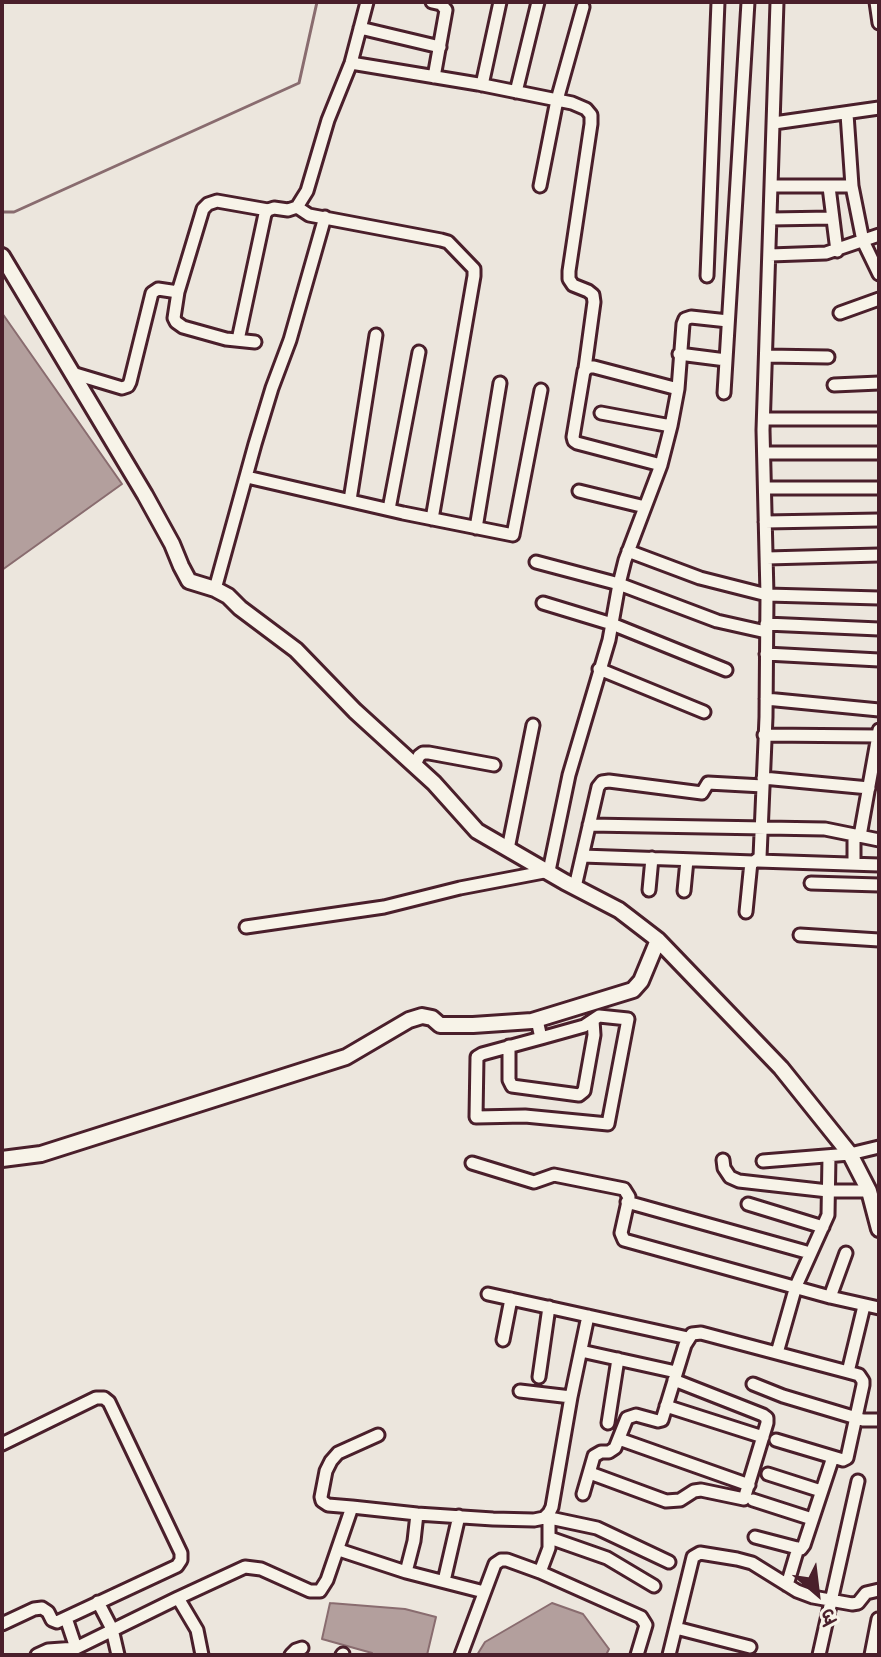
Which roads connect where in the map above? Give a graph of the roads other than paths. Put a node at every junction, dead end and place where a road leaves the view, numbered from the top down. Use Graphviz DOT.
graph roads {
  1 [pos="367,2"];
  2 [pos="432,2"];
  3 [pos="500,2"];
  4 [pos="538,2"];
  5 [pos="718,2"];
  6 [pos="748,2"];
  7 [pos="777,2"];
  8 [pos="876,2"];
  9 [pos="448,6"];
  10 [pos="583,7"];
  11 [pos="879,23"];
  12 [pos="360,28"];
  13 [pos="440,47"];
  14 [pos="351,63"];
  15 [pos="434,77"];
  16 [pos="482,85"];
  17 [pos="516,92"];
  18 [pos="557,100"];
  19 [pos="879,108"];
  20 [pos="847,114"];
  21 [pos="774,123"];
  22 [pos="540,186"];
  23 [pos="771,186"];
  24 [pos="852,186"];
  25 [pos="829,187"];
  26 [pos="297,207"];
  27 [pos="268,210"];
  28 [pos="325,217"];
  29 [pos="832,218"];
  30 [pos="770,219"];
  31 [pos="879,235"];
  32 [pos="863,241"];
  33 [pos="837,251"];
  34 [pos="770,255"];
  35 [pos="2,256"];
  36 [pos="879,274"];
  37 [pos="707,276"];
  38 [pos="178,292"];
  39 [pos="879,299"];
  40 [pos="840,313"];
  41 [pos="728,321"];
  42 [pos="376,335"];
  43 [pos="238,340"];
  44 [pos="255,342"];
  45 [pos="419,352"];
  46 [pos="679,354"];
  47 [pos="766,356"];
  48 [pos="828,357"];
  49 [pos="726,360"];
  50 [pos="585,368"];
  51 [pos="72,373"];
  52 [pos="500,383"];
  53 [pos="879,383"];
  54 [pos="834,385"];
  55 [pos="678,389"];
  56 [pos="541,390"];
  57 [pos="724,393"];
  58 [pos="601,413"];
  59 [pos="765,419"];
  60 [pos="879,419"];
  61 [pos="671,426"];
  62 [pos="764,453"];
  63 [pos="879,453"];
  64 [pos="661,465"];
  65 [pos="247,477"];
  66 [pos="765,488"];
  67 [pos="879,488"];
  68 [pos="579,491"];
  69 [pos="350,500"];
  70 [pos="645,507"];
  71 [pos="389,509"];
  72 [pos="432,519"];
  73 [pos="879,520"];
  74 [pos="765,522"];
  75 [pos="476,528"];
  76 [pos="628,551"];
  77 [pos="879,555"];
  78 [pos="767,558"];
  79 [pos="536,562"];
  80 [pos="619,584"];
  81 [pos="215,589"];
  82 [pos="767,595"];
  83 [pos="879,598"];
  84 [pos="543,603"];
  85 [pos="612,624"];
  86 [pos="766,628"];
  87 [pos="879,629"];
  88 [pos="766,654"];
  89 [pos="879,660"];
  90 [pos="599,669"];
  91 [pos="726,670"];
  92 [pos="766,699"];
  93 [pos="879,710"];
  94 [pos="704,712"];
  95 [pos="533,725"];
  96 [pos="878,733"];
  97 [pos="764,735"];
  98 [pos="415,765"];
  99 [pos="494,765"];
  100 [pos="763,782"];
  101 [pos="869,788"];
  102 [pos="589,825"];
  103 [pos="761,827"];
  104 [pos="857,835"];
  105 [pos="879,840"];
  106 [pos="508,849"];
  107 [pos="582,856"];
  108 [pos="652,858"];
  109 [pos="687,860"];
  110 [pos="754,861"];
  111 [pos="854,864"];
  112 [pos="879,865"];
  113 [pos="549,871"];
  114 [pos="811,883"];
  115 [pos="879,885"];
  116 [pos="575,887"];
  117 [pos="649,890"];
  118 [pos="684,891"];
  119 [pos="746,912"];
  120 [pos="246,927"];
  121 [pos="800,935"];
  122 [pos="658,940"];
  123 [pos="879,940"];
  124 [pos="537,1020"];
  125 [pos="593,1020"];
  126 [pos="541,1038"];
  127 [pos="509,1046"];
  128 [pos="879,1147"];
  129 [pos="850,1154"];
  130 [pos="829,1156"];
  131 [pos="2,1159"];
  132 [pos="723,1160"];
  133 [pos="763,1161"];
  134 [pos="472,1163"];
  135 [pos="828,1191"];
  136 [pos="869,1191"];
  137 [pos="627,1202"];
  138 [pos="748,1204"];
  139 [pos="878,1221"];
  140 [pos="823,1227"];
  141 [pos="810,1253"];
  142 [pos="846,1253"];
  143 [pos="796,1286"];
  144 [pos="488,1294"];
  145 [pos="830,1297"];
  146 [pos="511,1299"];
  147 [pos="864,1306"];
  148 [pos="549,1307"];
  149 [pos="879,1308"];
  150 [pos="588,1316"];
  151 [pos="688,1338"];
  152 [pos="503,1340"];
  153 [pos="581,1351"];
  154 [pos="777,1353"];
  155 [pos="618,1359"];
  156 [pos="848,1372"];
  157 [pos="675,1376"];
  158 [pos="539,1377"];
  159 [pos="753,1384"];
  160 [pos="520,1391"];
  161 [pos="571,1397"];
  162 [pos="666,1406"];
  163 [pos="856,1418"];
  164 [pos="879,1420"];
  165 [pos="608,1423"];
  166 [pos="378,1435"];
  167 [pos="763,1437"];
  168 [pos="619,1439"];
  169 [pos="776,1440"];
  170 [pos="2,1444"];
  171 [pos="833,1457"];
  172 [pos="590,1473"];
  173 [pos="768,1474"];
  174 [pos="858,1481"];
  175 [pos="749,1485"];
  176 [pos="821,1491"];
  177 [pos="583,1494"];
  178 [pos="753,1500"];
  179 [pos="352,1507"];
  180 [pos="417,1514"];
  181 [pos="550,1515"];
  182 [pos="459,1516"];
  183 [pos="812,1519"];
  184 [pos="755,1537"];
  185 [pos="550,1538"];
  186 [pos="798,1548"];
  187 [pos="339,1550"];
  188 [pos="669,1562"];
  189 [pos="406,1572"];
  190 [pos="540,1572"];
  191 [pos="444,1581"];
  192 [pos="787,1585"];
  193 [pos="654,1586"];
  194 [pos="879,1590"];
  195 [pos="484,1592"];
  196 [pos="178,1598"];
  197 [pos="830,1600"];
  198 [pos="98,1602"];
  199 [pos="66,1618"];
  200 [pos="878,1619"];
  201 [pos="2,1624"];
  202 [pos="676,1628"];
  203 [pos="112,1629"];
  204 [pos="750,1647"];
  205 [pos="302,1648"];
  206 [pos="73,1651"];
  207 [pos="37,1655"];
  208 [pos="118,1655"];
  209 [pos="202,1655"];
  210 [pos="291,1655"];
  211 [pos="461,1655"];
  212 [pos="637,1655"];
  213 [pos="669,1655"];
  214 [pos="819,1655"];
  215 [pos="871,1655"];
  1 -- 12 [label="street"];
  2 -- 9 [label="street"];
  3 -- 16 [label="street"];
  4 -- 17 [label="street"];
  5 -- 37 [label="street"];
  6 -- 41 [label="street"];
  7 -- 21 [label="street"];
  8 -- 11 [label="street"];
  9 -- 13 [label="street"];
  10 -- 18 [label="street"];
  12 -- 13 [label="street"];
  12 -- 14 [label="street"];
  13 -- 15 [label="street"];
  14 -- 15 [label="street"];
  14 -- 26 [label="street"];
  15 -- 16 [label="street"];
  16 -- 17 [label="street"];
  17 -- 18 [label="street"];
  18 -- 22 [label="street"];
  18 -- 50 [label="street"];
  19 -- 20 [label="street"];
  20 -- 21 [label="street"];
  20 -- 24 [label="street"];
  21 -- 23 [label="street"];
  23 -- 25 [label="street"];
  23 -- 30 [label="street"];
  24 -- 25 [label="street"];
  24 -- 32 [label="street"];
  25 -- 29 [label="street"];
  26 -- 27 [label="street"];
  26 -- 28 [label="street"];
  27 -- 38 [label="street"];
  27 -- 43 [label="street"];
  28 -- 65 [label="street"];
  28 -- 72 [label="street"];
  29 -- 30 [label="street"];
  29 -- 33 [label="street"];
  30 -- 34 [label="street"];
  31 -- 32 [label="street"];
  32 -- 33 [label="street"];
  32 -- 36 [label="street"];
  33 -- 34 [label="street"];
  34 -- 47 [label="street"];
  35 -- 51 [label="street"];
  38 -- 43 [label="street"];
  38 -- 51 [label="street"];
  39 -- 40 [label="street"];
  41 -- 46 [label="street"];
  41 -- 49 [label="street"];
  42 -- 69 [label="street"];
  43 -- 44 [label="street"];
  45 -- 71 [label="street"];
  46 -- 49 [label="street"];
  46 -- 55 [label="street"];
  47 -- 48 [label="street"];
  47 -- 59 [label="street"];
  49 -- 57 [label="street"];
  50 -- 55 [label="street"];
  50 -- 64 [label="street"];
  51 -- 81 [label="street"];
  52 -- 75 [label="street"];
  53 -- 54 [label="street"];
  55 -- 61 [label="street"];
  56 -- 75 [label="street"];
  58 -- 61 [label="street"];
  59 -- 60 [label="street"];
  59 -- 62 [label="street"];
  61 -- 64 [label="street"];
  62 -- 63 [label="street"];
  62 -- 66 [label="street"];
  64 -- 70 [label="street"];
  65 -- 69 [label="street"];
  65 -- 81 [label="street"];
  66 -- 67 [label="street"];
  66 -- 74 [label="street"];
  68 -- 70 [label="street"];
  69 -- 71 [label="street"];
  70 -- 76 [label="street"];
  71 -- 72 [label="street"];
  72 -- 75 [label="street"];
  73 -- 74 [label="street"];
  74 -- 78 [label="street"];
  76 -- 80 [label="street"];
  76 -- 82 [label="street"];
  77 -- 78 [label="street"];
  78 -- 82 [label="street"];
  79 -- 80 [label="street"];
  80 -- 85 [label="street"];
  80 -- 86 [label="street"];
  81 -- 98 [label="street"];
  82 -- 83 [label="street"];
  82 -- 86 [label="street"];
  84 -- 85 [label="street"];
  85 -- 90 [label="street"];
  85 -- 91 [label="street"];
  86 -- 87 [label="street"];
  86 -- 88 [label="street"];
  88 -- 89 [label="street"];
  88 -- 92 [label="street"];
  90 -- 94 [label="street"];
  90 -- 113 [label="street"];
  92 -- 93 [label="street"];
  92 -- 97 [label="street"];
  95 -- 106 [label="street"];
  96 -- 97 [label="street"];
  96 -- 101 [label="street"];
  97 -- 100 [label="street"];
  98 -- 99 [label="street"];
  98 -- 106 [label="street"];
  100 -- 101 [label="street"];
  100 -- 102 [label="street"];
  100 -- 103 [label="street"];
  101 -- 104 [label="street"];
  102 -- 103 [label="street"];
  102 -- 107 [label="street"];
  103 -- 104 [label="street"];
  103 -- 110 [label="street"];
  104 -- 105 [label="street"];
  104 -- 111 [label="street"];
  106 -- 113 [label="street"];
  107 -- 108 [label="street"];
  107 -- 116 [label="street"];
  108 -- 109 [label="street"];
  108 -- 117 [label="street"];
  109 -- 110 [label="street"];
  109 -- 118 [label="street"];
  110 -- 111 [label="street"];
  110 -- 119 [label="street"];
  111 -- 112 [label="street"];
  113 -- 116 [label="street"];
  113 -- 120 [label="street"];
  114 -- 115 [label="street"];
  116 -- 122 [label="street"];
  121 -- 123 [label="street"];
  122 -- 124 [label="street"];
  122 -- 129 [label="street"];
  124 -- 126 [label="street"];
  124 -- 131 [label="street"];
  125 -- 126 [label="street"];
  125 -- 127 [label="street"];
  125 -- 127 [label="street"];
  126 -- 127 [label="street"];
  128 -- 129 [label="street"];
  129 -- 130 [label="street"];
  129 -- 136 [label="street"];
  130 -- 133 [label="street"];
  130 -- 135 [label="street"];
  132 -- 135 [label="street"];
  134 -- 137 [label="street"];
  135 -- 136 [label="street"];
  135 -- 140 [label="street"];
  136 -- 139 [label="street"];
  137 -- 141 [label="street"];
  137 -- 143 [label="street"];
  138 -- 140 [label="street"];
  140 -- 141 [label="street"];
  141 -- 143 [label="street"];
  142 -- 145 [label="street"];
  143 -- 145 [label="street"];
  143 -- 154 [label="street"];
  144 -- 146 [label="street"];
  145 -- 147 [label="street"];
  146 -- 148 [label="street"];
  146 -- 152 [label="street"];
  147 -- 149 [label="street"];
  147 -- 156 [label="street"];
  148 -- 150 [label="street"];
  148 -- 158 [label="street"];
  150 -- 151 [label="street"];
  150 -- 153 [label="street"];
  151 -- 154 [label="street"];
  151 -- 157 [label="street"];
  153 -- 155 [label="street"];
  153 -- 161 [label="street"];
  154 -- 156 [label="street"];
  155 -- 157 [label="street"];
  155 -- 165 [label="street"];
  156 -- 163 [label="street"];
  157 -- 162 [label="street"];
  157 -- 167 [label="street"];
  159 -- 163 [label="street"];
  160 -- 161 [label="street"];
  161 -- 181 [label="street"];
  162 -- 167 [label="street"];
  162 -- 168 [label="street"];
  163 -- 164 [label="street"];
  163 -- 171 [label="street"];
  166 -- 179 [label="street"];
  167 -- 175 [label="street"];
  168 -- 172 [label="street"];
  168 -- 175 [label="street"];
  169 -- 171 [label="street"];
  170 -- 198 [label="street"];
  171 -- 176 [label="street"];
  172 -- 175 [label="street"];
  172 -- 177 [label="street"];
  173 -- 176 [label="street"];
  174 -- 197 [label="street"];
  176 -- 183 [label="street"];
  178 -- 183 [label="street"];
  179 -- 180 [label="street"];
  179 -- 187 [label="street"];
  180 -- 182 [label="street"];
  180 -- 189 [label="street"];
  181 -- 182 [label="street"];
  181 -- 185 [label="street"];
  181 -- 188 [label="street"];
  182 -- 191 [label="street"];
  183 -- 186 [label="street"];
  184 -- 186 [label="street"];
  185 -- 190 [label="street"];
  185 -- 193 [label="street"];
  186 -- 192 [label="street"];
  187 -- 189 [label="street"];
  187 -- 196 [label="street"];
  189 -- 191 [label="street"];
  190 -- 195 [label="street"];
  190 -- 212 [label="street"];
  191 -- 195 [label="street"];
  192 -- 197 [label="street"];
  192 -- 202 [label="street"];
  194 -- 197 [label="street"];
  195 -- 211 [label="street"];
  196 -- 203 [label="street"];
  196 -- 209 [label="street"];
  197 -- 214 [label="street"];
  198 -- 199 [label="street"];
  198 -- 203 [label="street"];
  199 -- 201 [label="street"];
  199 -- 206 [label="street"];
  200 -- 215 [label="street"];
  202 -- 204 [label="street"];
  202 -- 213 [label="street"];
  203 -- 206 [label="street"];
  203 -- 208 [label="street"];
  205 -- 210 [label="street"];
  206 -- 207 [label="street"];
}
